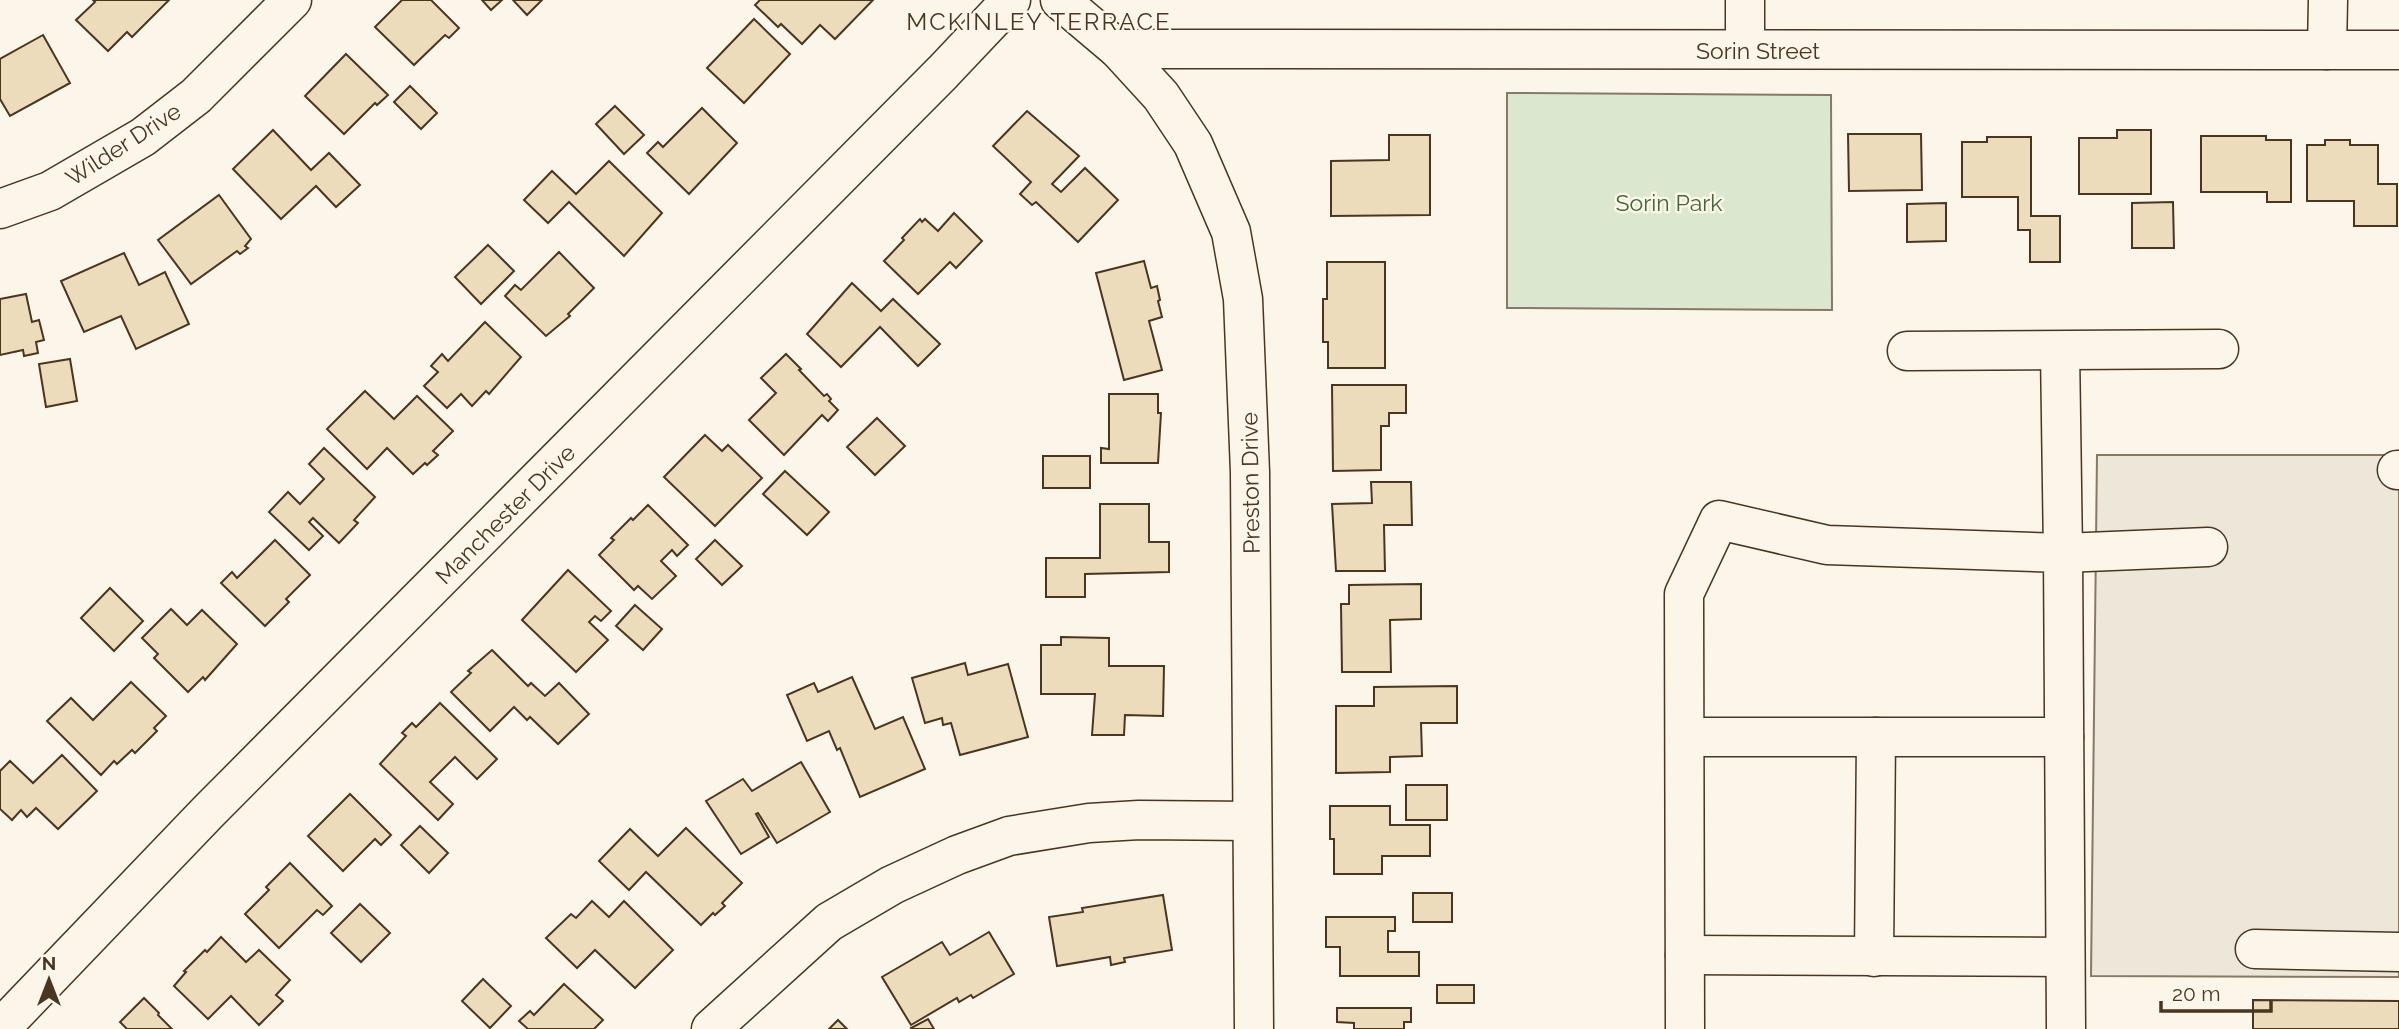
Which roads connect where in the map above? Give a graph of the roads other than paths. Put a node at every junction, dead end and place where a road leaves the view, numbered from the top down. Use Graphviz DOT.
graph roads {
  1 [pos="292,0"];
  2 [pos="1011,0"];
  3 [pos="1060,0"];
  4 [pos="1745,0"];
  5 [pos="2328,0"];
  6 [pos="1118,50"];
  7 [pos="1745,50"];
  8 [pos="2326,50"];
  9 [pos="2399,50"];
  10 [pos="0,209"];
  11 [pos="2219,349"];
  12 [pos="1907,351"];
  13 [pos="2060,351"];
  14 [pos="2208,547"];
  15 [pos="2063,553"];
  16 [pos="1685,737"];
  17 [pos="1876,737"];
  18 [pos="2064,737"];
  19 [pos="1252,821"];
  20 [pos="2255,949"];
  21 [pos="2399,952"];
  22 [pos="1685,955"];
  23 [pos="1874,957"];
  24 [pos="2065,957"];
  25 [pos="0,1029"];
  26 [pos="711,1029"];
  27 [pos="1254,1029"];
  28 [pos="1685,1029"];
  29 [pos="2066,1029"];
  1 -- 10 [label="street, Wilder Drive"];
  2 -- 25 [label="street, Manchester Drive"];
  3 -- 6 [label="street, Preston Drive"];
  4 -- 7 [label="street"];
  5 -- 8 [label="street"];
  6 -- 7 [label="street, Sorin Street"];
  6 -- 19 [label="street, Preston Drive"];
  7 -- 8 [label="street, Sorin Street"];
  8 -- 9 [label="street, Sorin Street"];
  11 -- 13 [label="street"];
  12 -- 13 [label="street"];
  13 -- 15 [label="street"];
  14 -- 15 [label="street"];
  15 -- 16 [label="street"];
  15 -- 18 [label="street"];
  16 -- 17 [label="street"];
  16 -- 22 [label="street"];
  17 -- 18 [label="street"];
  17 -- 23 [label="street"];
  18 -- 24 [label="street"];
  19 -- 26 [label="street"];
  19 -- 27 [label="street, Preston Drive"];
  20 -- 21 [label="street"];
  22 -- 23 [label="street"];
  22 -- 28 [label="street"];
  23 -- 24 [label="street"];
  24 -- 29 [label="street"];
}
